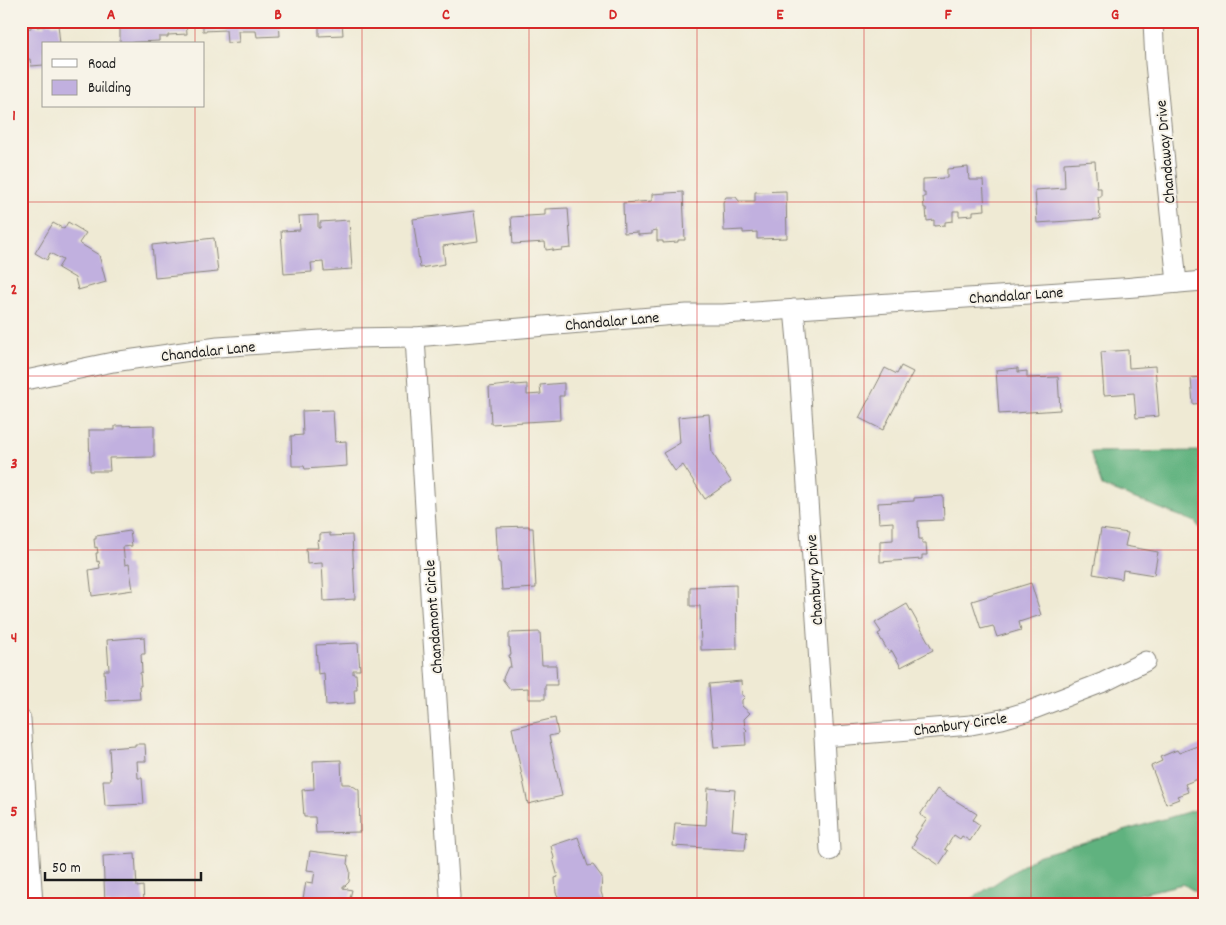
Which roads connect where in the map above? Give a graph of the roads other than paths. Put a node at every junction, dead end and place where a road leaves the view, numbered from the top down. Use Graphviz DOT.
graph roads {
  1 [pos="1153,21"];
  2 [pos="1205,281"];
  3 [pos="1177,283"];
  4 [pos="794,309"];
  5 [pos="415,337"];
  6 [pos="21,381"];
  7 [pos="1146,661"];
  8 [pos="21,719"];
  9 [pos="824,737"];
  10 [pos="830,851"];
  11 [pos="450,898"];
  12 [pos="33,904"];
  1 -- 3 [label="street, Chandaway Drive"];
  2 -- 3 [label="street, Chandalar Lane"];
  3 -- 4 [label="street, Chandalar Lane"];
  4 -- 5 [label="street, Chandalar Lane"];
  4 -- 9 [label="street, Chanbury Drive"];
  5 -- 6 [label="street, Chandalar Lane"];
  5 -- 11 [label="street, Chandamont Circle"];
  7 -- 9 [label="street, Chanbury Circle"];
  8 -- 12 [label="street"];
  9 -- 10 [label="street, Chanbury Drive"];
}
